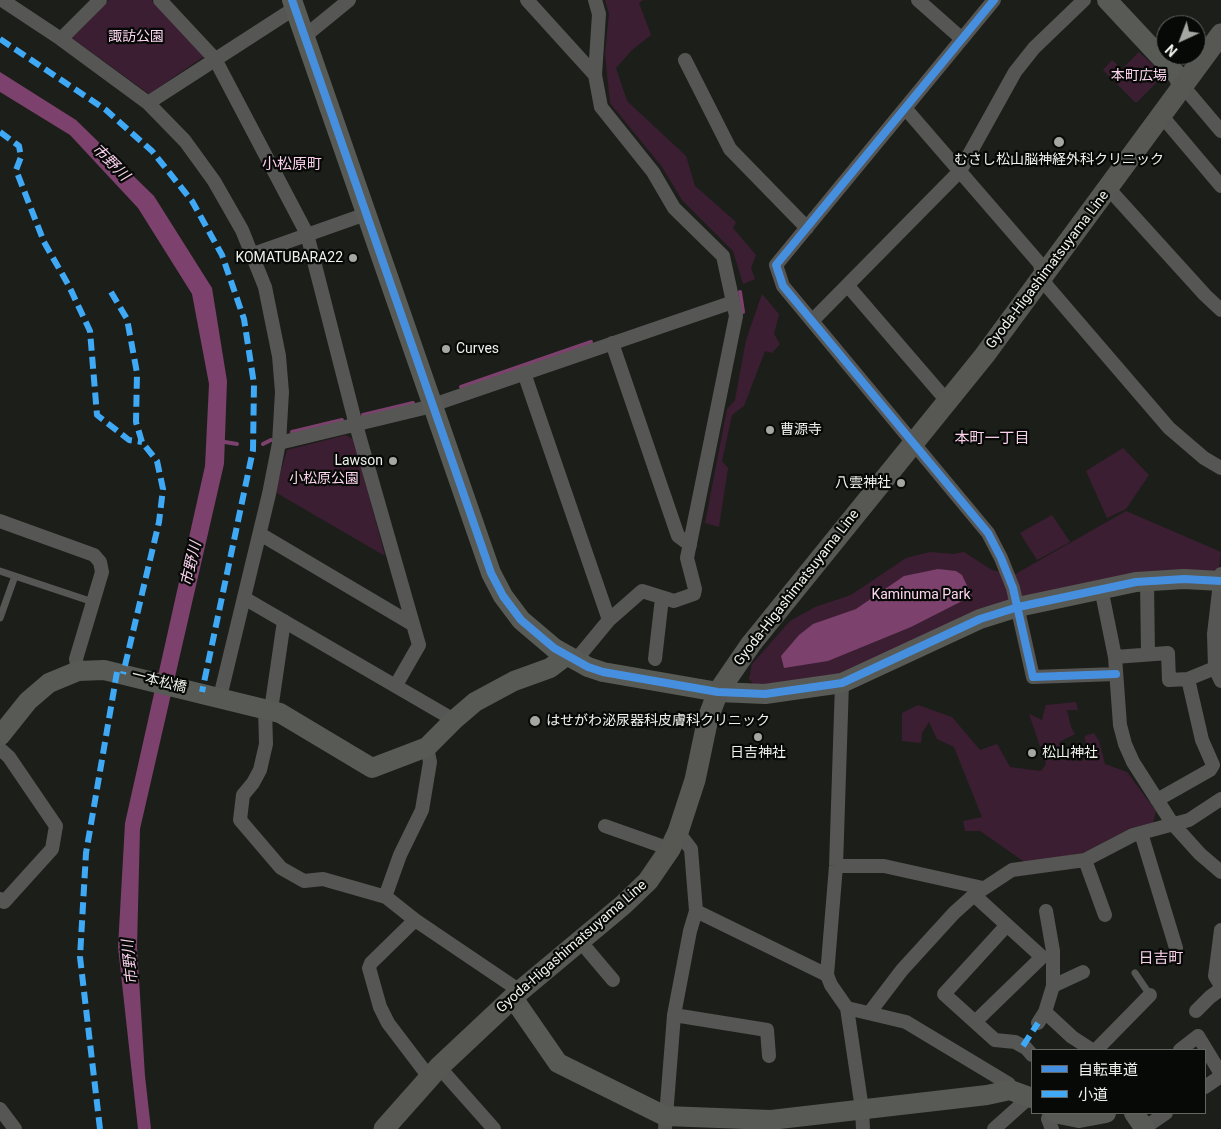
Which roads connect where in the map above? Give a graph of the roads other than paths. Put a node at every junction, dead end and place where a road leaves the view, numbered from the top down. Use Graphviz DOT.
graph roads {
  1 [pos="2,0"];
  2 [pos="100,0"];
  3 [pos="160,0"];
  4 [pos="349,0"];
  5 [pos="527,0"];
  6 [pos="595,0"];
  7 [pos="918,0"];
  8 [pos="994,0"];
  9 [pos="1084,0"];
  10 [pos="1108,0"];
  11 [pos="293,4"];
  12 [pos="305,36"];
  13 [pos="61,39"];
  14 [pos="962,39"];
  15 [pos="1217,44"];
  16 [pos="215,59"];
  17 [pos="685,60"];
  18 [pos="595,75"];
  19 [pos="1182,85"];
  20 [pos="148,103"];
  21 [pos="905,108"];
  22 [pos="1161,115"];
  23 [pos="1221,131"];
  24 [pos="960,171"];
  25 [pos="1221,186"];
  26 [pos="1108,188"];
  27 [pos="366,214"];
  28 [pos="806,228"];
  29 [pos="307,234"];
  30 [pos="253,254"];
  31 [pos="1042,277"];
  32 [pos="848,286"];
  33 [pos="733,302"];
  34 [pos="1221,310"];
  35 [pos="812,321"];
  36 [pos="612,343"];
  37 [pos="524,373"];
  38 [pos="947,401"];
  39 [pos="432,404"];
  40 [pos="356,425"];
  41 [pos="912,442"];
  42 [pos="279,443"];
  43 [pos="1221,468"];
  44 [pos="0,521"];
  45 [pos="260,534"];
  46 [pos="690,545"];
  47 [pos="0,571"];
  48 [pos="15,576"];
  49 [pos="1221,579"];
  50 [pos="1147,581"];
  51 [pos="1101,588"];
  52 [pos="244,598"];
  53 [pos="662,598"];
  54 [pos="93,602"];
  55 [pos="1018,607"];
  56 [pos="0,618"];
  57 [pos="608,620"];
  58 [pos="284,621"];
  59 [pos="412,624"];
  60 [pos="1148,654"];
  61 [pos="1115,657"];
  62 [pos="570,658"];
  63 [pos="655,659"];
  64 [pos="78,671"];
  65 [pos="1116,674"];
  66 [pos="1218,674"];
  67 [pos="1188,679"];
  68 [pos="842,683"];
  69 [pos="396,686"];
  70 [pos="718,692"];
  71 [pos="220,697"];
  72 [pos="268,709"];
  73 [pos="454,720"];
  74 [pos="0,736"];
  75 [pos="427,747"];
  76 [pos="0,748"];
  77 [pos="1221,799"];
  78 [pos="1158,800"];
  79 [pos="1172,823"];
  80 [pos="605,826"];
  81 [pos="1141,833"];
  82 [pos="674,840"];
  83 [pos="1085,860"];
  84 [pos="836,866"];
  85 [pos="1221,872"];
  86 [pos="978,892"];
  87 [pos="385,897"];
  88 [pos="0,899"];
  89 [pos="696,911"];
  90 [pos="1046,911"];
  91 [pos="1105,915"];
  92 [pos="415,920"];
  93 [pos="1007,925"];
  94 [pos="1221,930"];
  95 [pos="580,941"];
  96 [pos="1176,948"];
  97 [pos="1083,972"];
  98 [pos="1135,973"];
  99 [pos="827,975"];
  100 [pos="613,980"];
  101 [pos="1053,986"];
  102 [pos="1221,988"];
  103 [pos="516,995"];
  104 [pos="1150,996"];
  105 [pos="847,1008"];
  106 [pos="1196,1011"];
  107 [pos="870,1012"];
  108 [pos="674,1015"];
  109 [pos="975,1022"];
  110 [pos="1090,1049"];
  111 [pos="1097,1049"];
  112 [pos="1181,1049"];
  113 [pos="1206,1049"];
  114 [pos="1206,1050"];
  115 [pos="1031,1054"];
  116 [pos="769,1056"];
  117 [pos="434,1072"];
  118 [pos="1221,1075"];
  119 [pos="1206,1085"];
  120 [pos="1010,1090"];
  121 [pos="1031,1097"];
  122 [pos="1031,1098"];
  123 [pos="0,1109"];
  124 [pos="862,1109"];
  125 [pos="1050,1114"];
  126 [pos="1059,1114"];
  127 [pos="1101,1114"];
  128 [pos="1164,1114"];
  129 [pos="665,1122"];
  130 [pos="1141,1123"];
  131 [pos="772,1125"];
  132 [pos="15,1129"];
  133 [pos="384,1129"];
  134 [pos="494,1129"];
  135 [pos="863,1129"];
  136 [pos="995,1129"];
  137 [pos="1052,1129"];
  1 -- 13 [label="street"];
  2 -- 13 [label="street"];
  3 -- 16 [label="street"];
  4 -- 12 [label="street"];
  5 -- 18 [label="street"];
  6 -- 18 [label="street"];
  7 -- 14 [label="street"];
  8 -- 14 [label="street"];
  9 -- 24 [label="street"];
  10 -- 19 [label="street"];
  11 -- 12 [label="street"];
  11 -- 16 [label="street"];
  12 -- 27 [label="street"];
  13 -- 20 [label="street"];
  14 -- 21 [label="street"];
  15 -- 19 [label="main road, Gyoda-Higashimatsuyama Line"];
  16 -- 20 [label="street"];
  16 -- 29 [label="street"];
  17 -- 28 [label="street"];
  18 -- 33 [label="street"];
  19 -- 22 [label="main road, Gyoda-Higashimatsuyama Line"];
  19 -- 23 [label="street"];
  20 -- 30 [label="street"];
  21 -- 24 [label="street"];
  21 -- 28 [label="street"];
  22 -- 25 [label="street"];
  22 -- 26 [label="main road, Gyoda-Higashimatsuyama Line"];
  24 -- 31 [label="street"];
  24 -- 32 [label="street"];
  26 -- 31 [label="main road, Gyoda-Higashimatsuyama Line"];
  26 -- 34 [label="street"];
  27 -- 29 [label="street"];
  27 -- 39 [label="street"];
  28 -- 35 [label="street"];
  29 -- 30 [label="street"];
  29 -- 40 [label="street"];
  30 -- 42 [label="street"];
  31 -- 38 [label="main road, Gyoda-Higashimatsuyama Line"];
  31 -- 43 [label="street"];
  32 -- 35 [label="street"];
  32 -- 38 [label="street"];
  33 -- 36 [label="street"];
  33 -- 46 [label="street"];
  35 -- 41 [label="street"];
  36 -- 37 [label="street"];
  36 -- 46 [label="street"];
  37 -- 39 [label="street"];
  37 -- 57 [label="street"];
  38 -- 41 [label="main road, Gyoda-Higashimatsuyama Line"];
  39 -- 40 [label="street"];
  39 -- 62 [label="street"];
  40 -- 42 [label="street"];
  40 -- 59 [label="street"];
  41 -- 55 [label="street"];
  41 -- 70 [label="main road, Gyoda-Higashimatsuyama Line"];
  42 -- 45 [label="street"];
  44 -- 54 [label="street"];
  45 -- 52 [label="street"];
  45 -- 59 [label="street"];
  46 -- 53 [label="street"];
  47 -- 48 [label="lane"];
  48 -- 54 [label="lane"];
  48 -- 56 [label="lane"];
  49 -- 50 [label="street"];
  49 -- 66 [label="street"];
  50 -- 51 [label="street"];
  50 -- 60 [label="street"];
  51 -- 55 [label="street"];
  51 -- 61 [label="street"];
  52 -- 58 [label="street"];
  52 -- 71 [label="street"];
  53 -- 57 [label="street"];
  53 -- 63 [label="street"];
  54 -- 64 [label="street"];
  55 -- 65 [label="street"];
  55 -- 68 [label="street"];
  57 -- 62 [label="street"];
  58 -- 69 [label="street"];
  58 -- 72 [label="street"];
  59 -- 69 [label="street"];
  60 -- 61 [label="street"];
  60 -- 67 [label="street"];
  61 -- 65 [label="street"];
  62 -- 70 [label="street"];
  62 -- 73 [label="street"];
  64 -- 71 [label="street, 一本松橋"];
  64 -- 74 [label="street, 一本松橋"];
  65 -- 78 [label="street"];
  66 -- 67 [label="street"];
  67 -- 78 [label="street"];
  68 -- 70 [label="street"];
  68 -- 84 [label="street"];
  69 -- 73 [label="street"];
  70 -- 82 [label="main road, Gyoda-Higashimatsuyama Line"];
  71 -- 72 [label="street, 一本松橋"];
  72 -- 75 [label="street, 一本松橋"];
  72 -- 87 [label="street"];
  73 -- 75 [label="street"];
  75 -- 87 [label="street"];
  76 -- 88 [label="street"];
  77 -- 79 [label="street"];
  78 -- 79 [label="street"];
  79 -- 81 [label="street"];
  79 -- 85 [label="street"];
  80 -- 82 [label="street"];
  81 -- 83 [label="street"];
  81 -- 96 [label="street"];
  82 -- 89 [label="street"];
  82 -- 95 [label="main road, Gyoda-Higashimatsuyama Line"];
  83 -- 86 [label="street"];
  83 -- 91 [label="street"];
  84 -- 86 [label="street"];
  84 -- 99 [label="street"];
  86 -- 93 [label="street"];
  86 -- 107 [label="street"];
  87 -- 92 [label="street"];
  89 -- 99 [label="street"];
  89 -- 108 [label="street"];
  90 -- 101 [label="street"];
  92 -- 103 [label="street"];
  92 -- 117 [label="street"];
  93 -- 109 [label="street"];
  93 -- 109 [label="street"];
  94 -- 102 [label="street"];
  95 -- 100 [label="street"];
  95 -- 103 [label="main road, Gyoda-Higashimatsuyama Line"];
  97 -- 101 [label="street"];
  98 -- 104 [label="lane"];
  99 -- 105 [label="street"];
  101 -- 110 [label="street"];
  102 -- 106 [label="street"];
  103 -- 117 [label="main road, Gyoda-Higashimatsuyama Line"];
  103 -- 129 [label="street"];
  104 -- 111 [label="street"];
  105 -- 107 [label="street"];
  105 -- 124 [label="street"];
  107 -- 120 [label="street"];
  108 -- 116 [label="street"];
  108 -- 129 [label="street"];
  109 -- 115 [label="street"];
  112 -- 113 [label="street"];
  114 -- 118 [label="street"];
  117 -- 133 [label="main road, Gyoda-Higashimatsuyama Line"];
  117 -- 134 [label="street"];
  118 -- 119 [label="street"];
  120 -- 121 [label="street"];
  120 -- 124 [label="street"];
  122 -- 136 [label="street"];
  123 -- 132 [label="street"];
  124 -- 131 [label="street"];
  124 -- 135 [label="street"];
  125 -- 137 [label="street"];
  126 -- 127 [label="street"];
  128 -- 130 [label="street"];
  129 -- 131 [label="street"];
}
